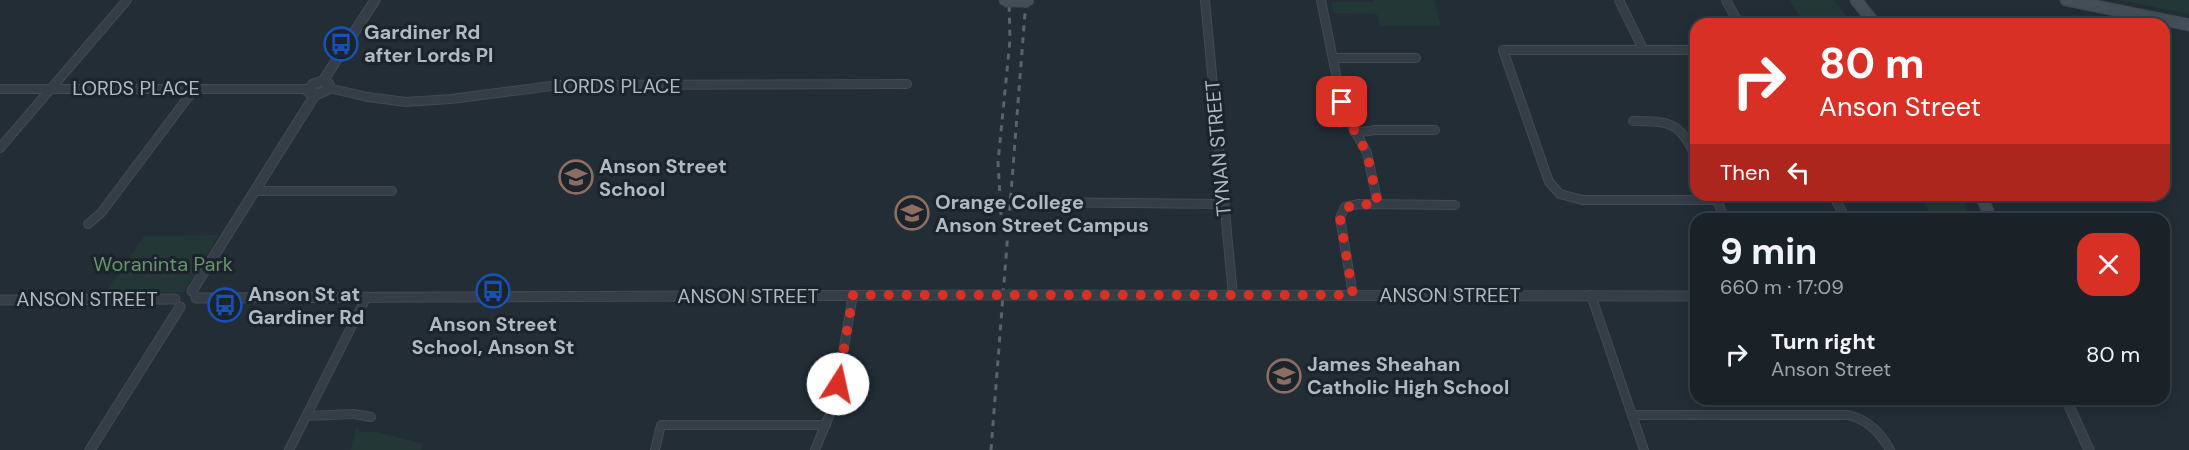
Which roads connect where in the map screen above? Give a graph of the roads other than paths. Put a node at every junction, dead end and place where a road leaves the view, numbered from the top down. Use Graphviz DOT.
graph roads {
  1 [pos="126,0"];
  2 [pos="375,0"];
  3 [pos="1034,0"];
  4 [pos="1204,0"];
  5 [pos="1321,0"];
  6 [pos="1619,0"];
  7 [pos="1726,0"];
  8 [pos="1856,0"];
  9 [pos="2066,0"];
  10 [pos="1000,1"];
  11 [pos="1029,1"];
  12 [pos="1736,18"];
  13 [pos="1870,18"];
  14 [pos="2155,18"];
  15 [pos="2170,21"];
  16 [pos="2189,25"];
  17 [pos="1643,49"];
  18 [pos="1690,50"];
  19 [pos="1333,58"];
  20 [pos="1416,58"];
  21 [pos="907,84"];
  22 [pos="326,85"];
  23 [pos="52,88"];
  24 [pos="195,88"];
  25 [pos="0,89"];
  26 [pos="311,92"];
  27 [pos="1633,121"];
  28 [pos="1435,130"];
  29 [pos="1355,133"];
  30 [pos="1690,142"];
  31 [pos="0,148"];
  32 [pos="255,190"];
  33 [pos="392,191"];
  34 [pos="1690,198"];
  35 [pos="1028,202"];
  36 [pos="1223,204"];
  37 [pos="1378,204"];
  38 [pos="1455,205"];
  39 [pos="88,224"];
  40 [pos="194,295"];
  41 [pos="853,295"];
  42 [pos="1233,295"];
  43 [pos="1353,295"];
  44 [pos="1591,295"];
  45 [pos="1690,296"];
  46 [pos="366,298"];
  47 [pos="0,300"];
  48 [pos="177,303"];
  49 [pos="2069,405"];
  50 [pos="1632,415"];
  51 [pos="307,416"];
  52 [pos="371,417"];
  53 [pos="826,425"];
  54 [pos="90,450"];
  55 [pos="289,450"];
  56 [pos="655,450"];
  57 [pos="815,450"];
  58 [pos="1644,450"];
  59 [pos="1890,450"];
  60 [pos="2089,450"];
  1 -- 23 [label="street"];
  2 -- 22 [label="street"];
  3 -- 11 [label="main road"];
  4 -- 36 [label="street, TYNAN STREET"];
  5 -- 19 [label="street"];
  6 -- 17 [label="street"];
  7 -- 12 [label="street"];
  8 -- 13 [label="main road"];
  9 -- 14 [label="main road"];
  10 -- 11 [label="main road, bridge"];
  15 -- 16 [label="main road"];
  17 -- 18 [label="street"];
  17 -- 34 [label="street"];
  19 -- 20 [label="street"];
  19 -- 29 [label="street"];
  21 -- 22 [label="street, LORDS PLACE"];
  22 -- 26 [label="street"];
  23 -- 24 [label="street, LORDS PLACE"];
  23 -- 25 [label="street, LORDS PLACE"];
  23 -- 31 [label="street"];
  24 -- 26 [label="street, LORDS PLACE"];
  24 -- 39 [label="street"];
  26 -- 32 [label="street"];
  27 -- 30 [label="street"];
  28 -- 29 [label="street"];
  29 -- 37 [label="street"];
  32 -- 33 [label="street"];
  32 -- 40 [label="street"];
  35 -- 36 [label="street"];
  36 -- 42 [label="street, TYNAN STREET"];
  37 -- 38 [label="street"];
  37 -- 43 [label="street"];
  40 -- 46 [label="street, ANSON STREET"];
  40 -- 48 [label="street"];
  41 -- 42 [label="street, ANSON STREET, bridge"];
  41 -- 46 [label="street, ANSON STREET"];
  41 -- 53 [label="street"];
  42 -- 43 [label="street, ANSON STREET"];
  43 -- 44 [label="street, ANSON STREET"];
  44 -- 45 [label="street, ANSON STREET"];
  44 -- 50 [label="street"];
  46 -- 51 [label="street"];
  47 -- 48 [label="street, ANSON STREET"];
  48 -- 54 [label="street"];
  49 -- 60 [label="street"];
  50 -- 58 [label="street"];
  50 -- 59 [label="street"];
  51 -- 52 [label="street"];
  51 -- 55 [label="street"];
  53 -- 56 [label="street"];
  53 -- 57 [label="street"];
}
